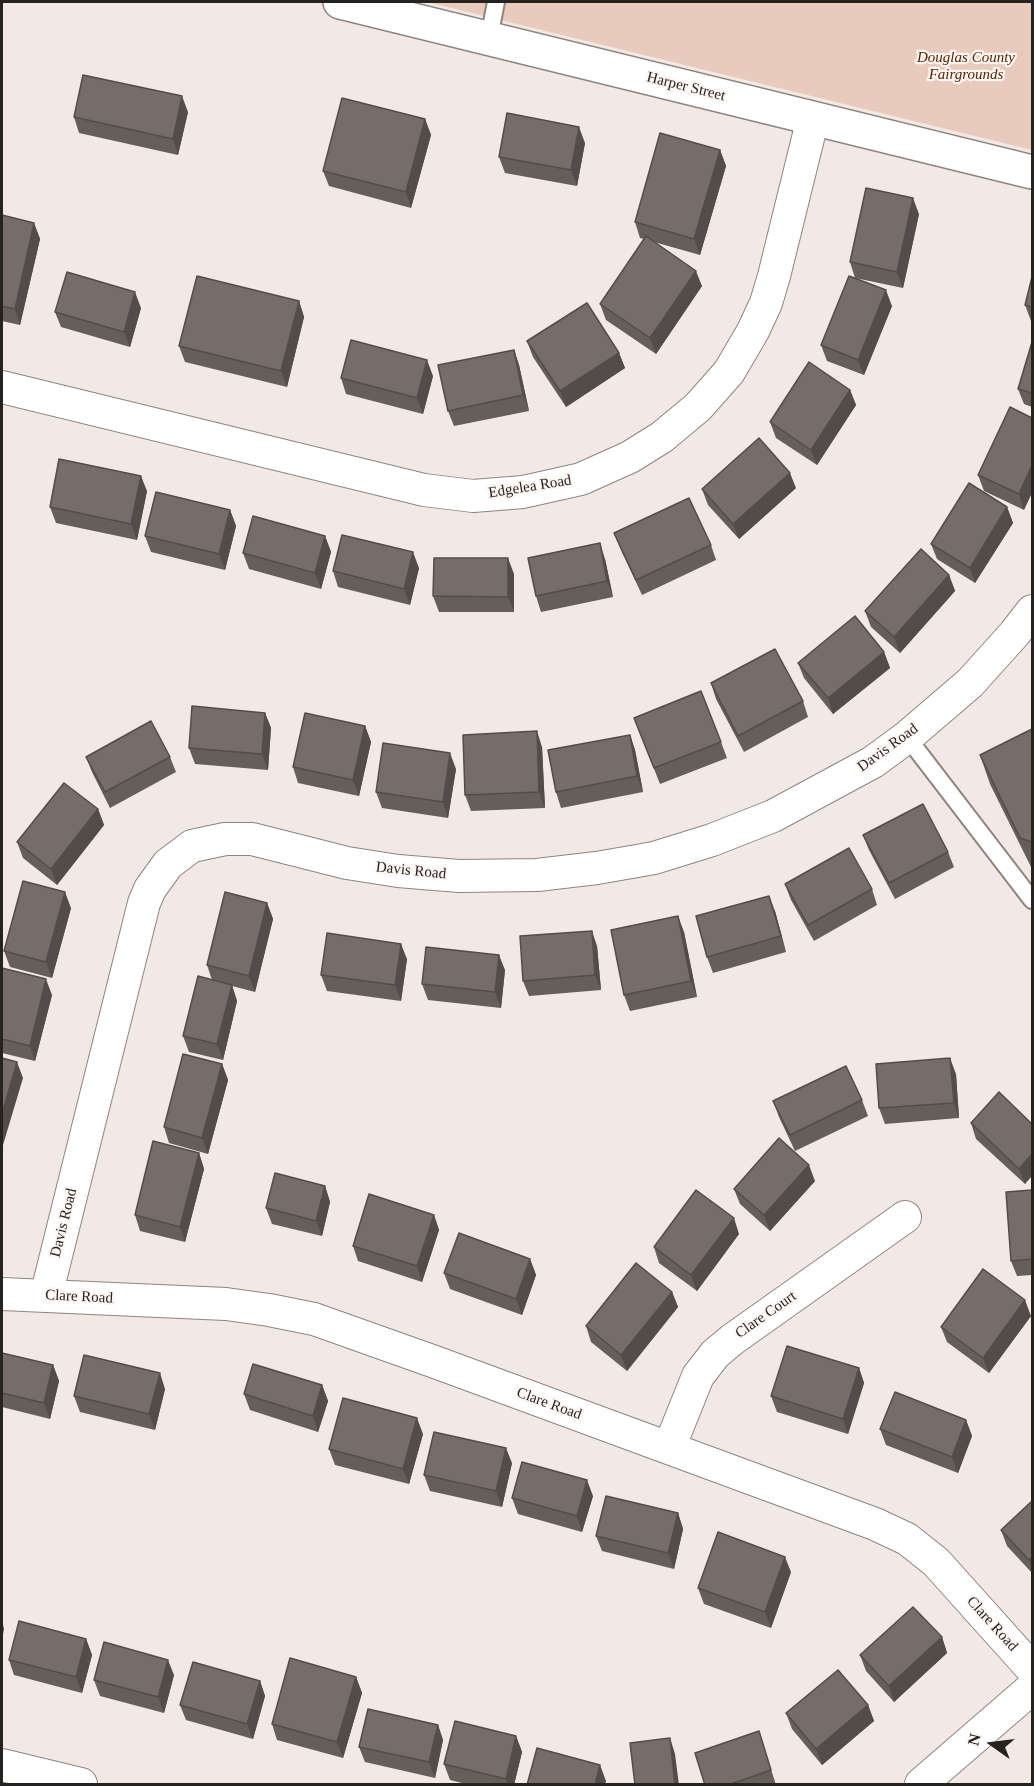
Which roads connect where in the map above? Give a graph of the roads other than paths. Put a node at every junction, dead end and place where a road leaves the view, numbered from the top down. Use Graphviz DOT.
graph roads {
  1 [pos="340,2"];
  2 [pos="496,2"];
  3 [pos="489,38"];
  4 [pos="813,118"];
  5 [pos="1032,171"];
  6 [pos="2,387"];
  7 [pos="1030,618"];
  8 [pos="907,737"];
  9 [pos="1032,900"];
  10 [pos="905,1217"];
  11 [pos="2,1294"];
  12 [pos="46,1296"];
  13 [pos="669,1449"];
  14 [pos="1032,1669"];
  15 [pos="1032,1688"];
  16 [pos="2,1765"];
  17 [pos="81,1785"];
  18 [pos="921,1785"];
  1 -- 3 [label="street, Harper Street"];
  2 -- 3 [label="lane"];
  3 -- 4 [label="street, Harper Street"];
  4 -- 5 [label="street, Harper Street"];
  4 -- 6 [label="street, Edgelea Road"];
  7 -- 8 [label="street, Davis Road"];
  8 -- 9 [label="lane"];
  8 -- 12 [label="street, Davis Road"];
  10 -- 13 [label="street, Clare Court"];
  11 -- 12 [label="street, Clare Road"];
  12 -- 13 [label="street, Clare Road"];
  13 -- 14 [label="street, Clare Road"];
  15 -- 18 [label="street"];
  16 -- 17 [label="street"];
}
